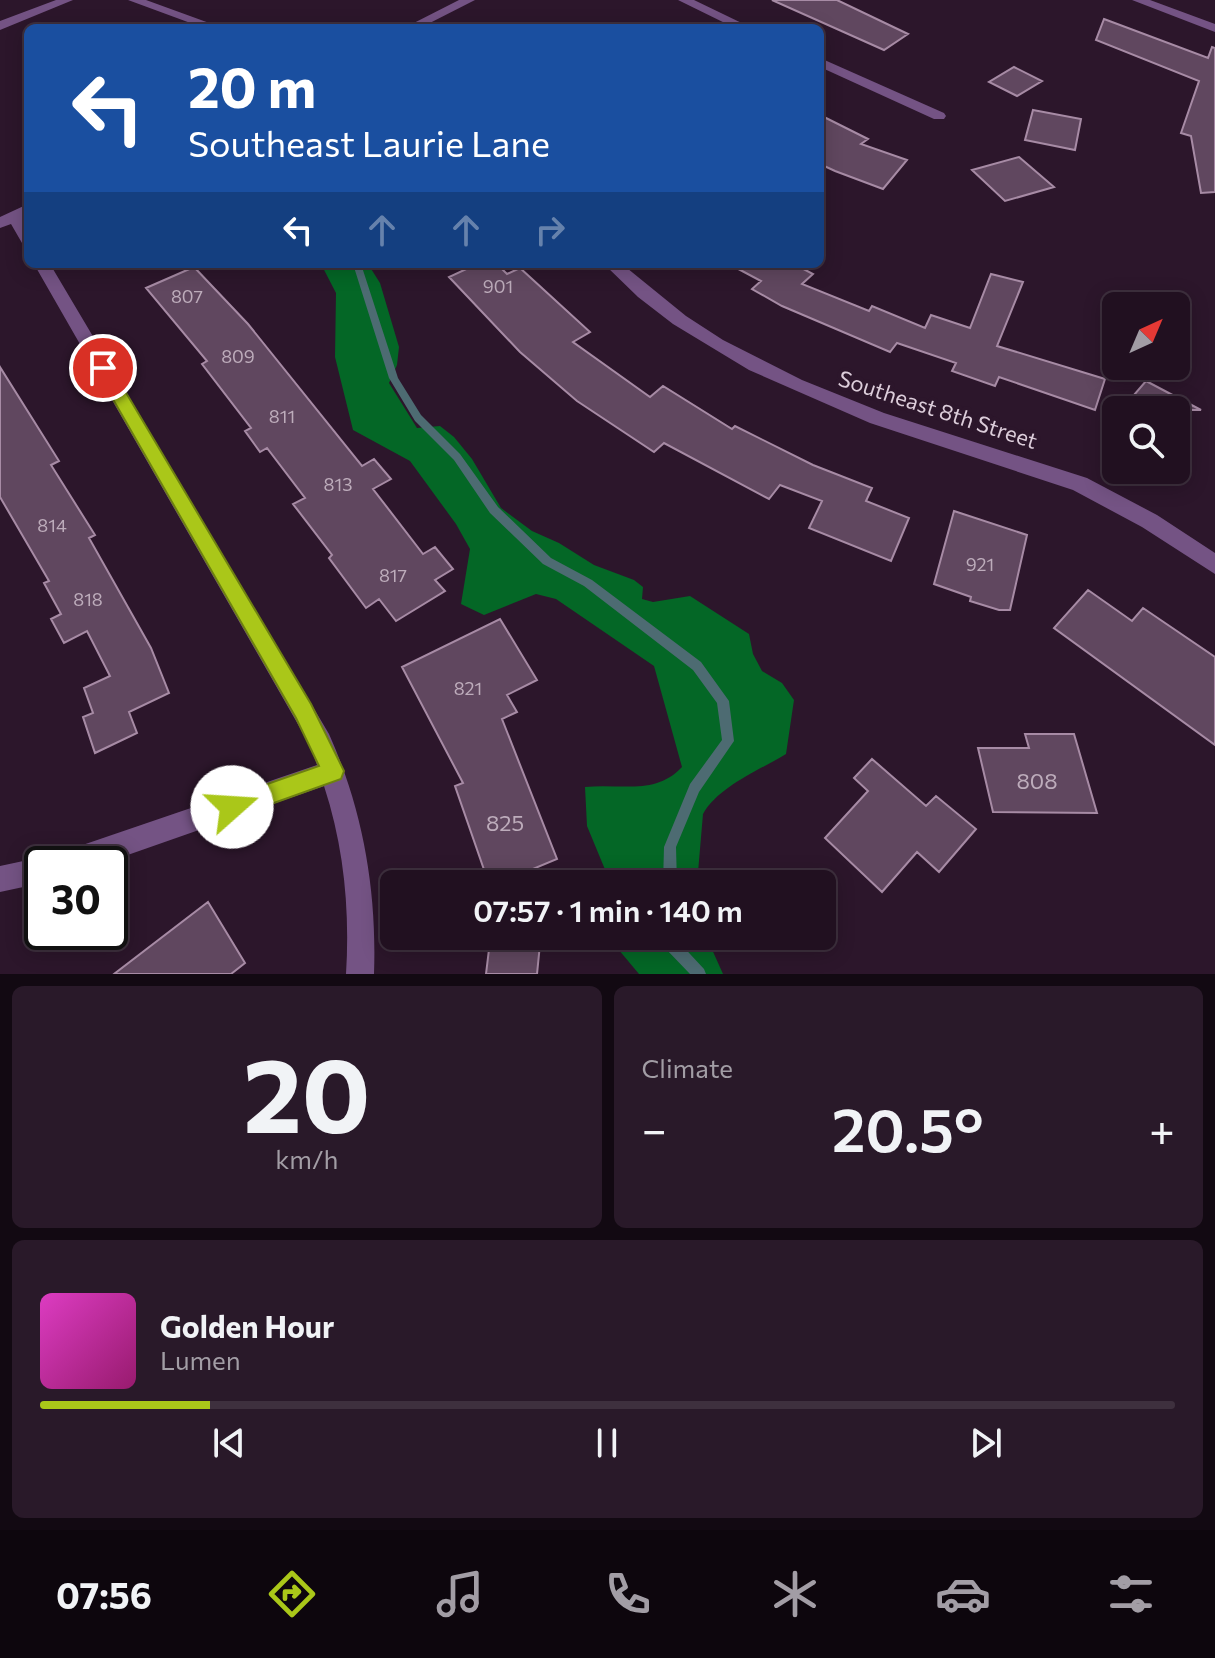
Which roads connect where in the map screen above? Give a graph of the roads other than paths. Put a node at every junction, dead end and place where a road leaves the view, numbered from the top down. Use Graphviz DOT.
graph roads {
  1 [pos="67,0"];
  2 [pos="134,0"];
  3 [pos="469,0"];
  4 [pos="684,0"];
  5 [pos="1138,0"];
  6 [pos="205,24"];
  7 [pos="418,24"];
  8 [pos="737,24"];
  9 [pos="0,26"];
  10 [pos="1215,28"];
  11 [pos="824,64"];
  12 [pos="939,116"];
  13 [pos="44,268"];
  14 [pos="617,268"];
  15 [pos="1215,565"];
  16 [pos="333,771"];
  17 [pos="117,846"];
  18 [pos="24,874"];
  19 [pos="0,879"];
  20 [pos="360,974"];
  1 -- 9 [label="street"];
  2 -- 6 [label="street"];
  3 -- 7 [label="street"];
  4 -- 8 [label="street"];
  5 -- 10 [label="street"];
  11 -- 12 [label="street"];
  13 -- 16 [label="street"];
  14 -- 15 [label="street, Southeast 8th Street"];
  16 -- 17 [label="street"];
  16 -- 20 [label="street"];
  18 -- 19 [label="street"];
}
